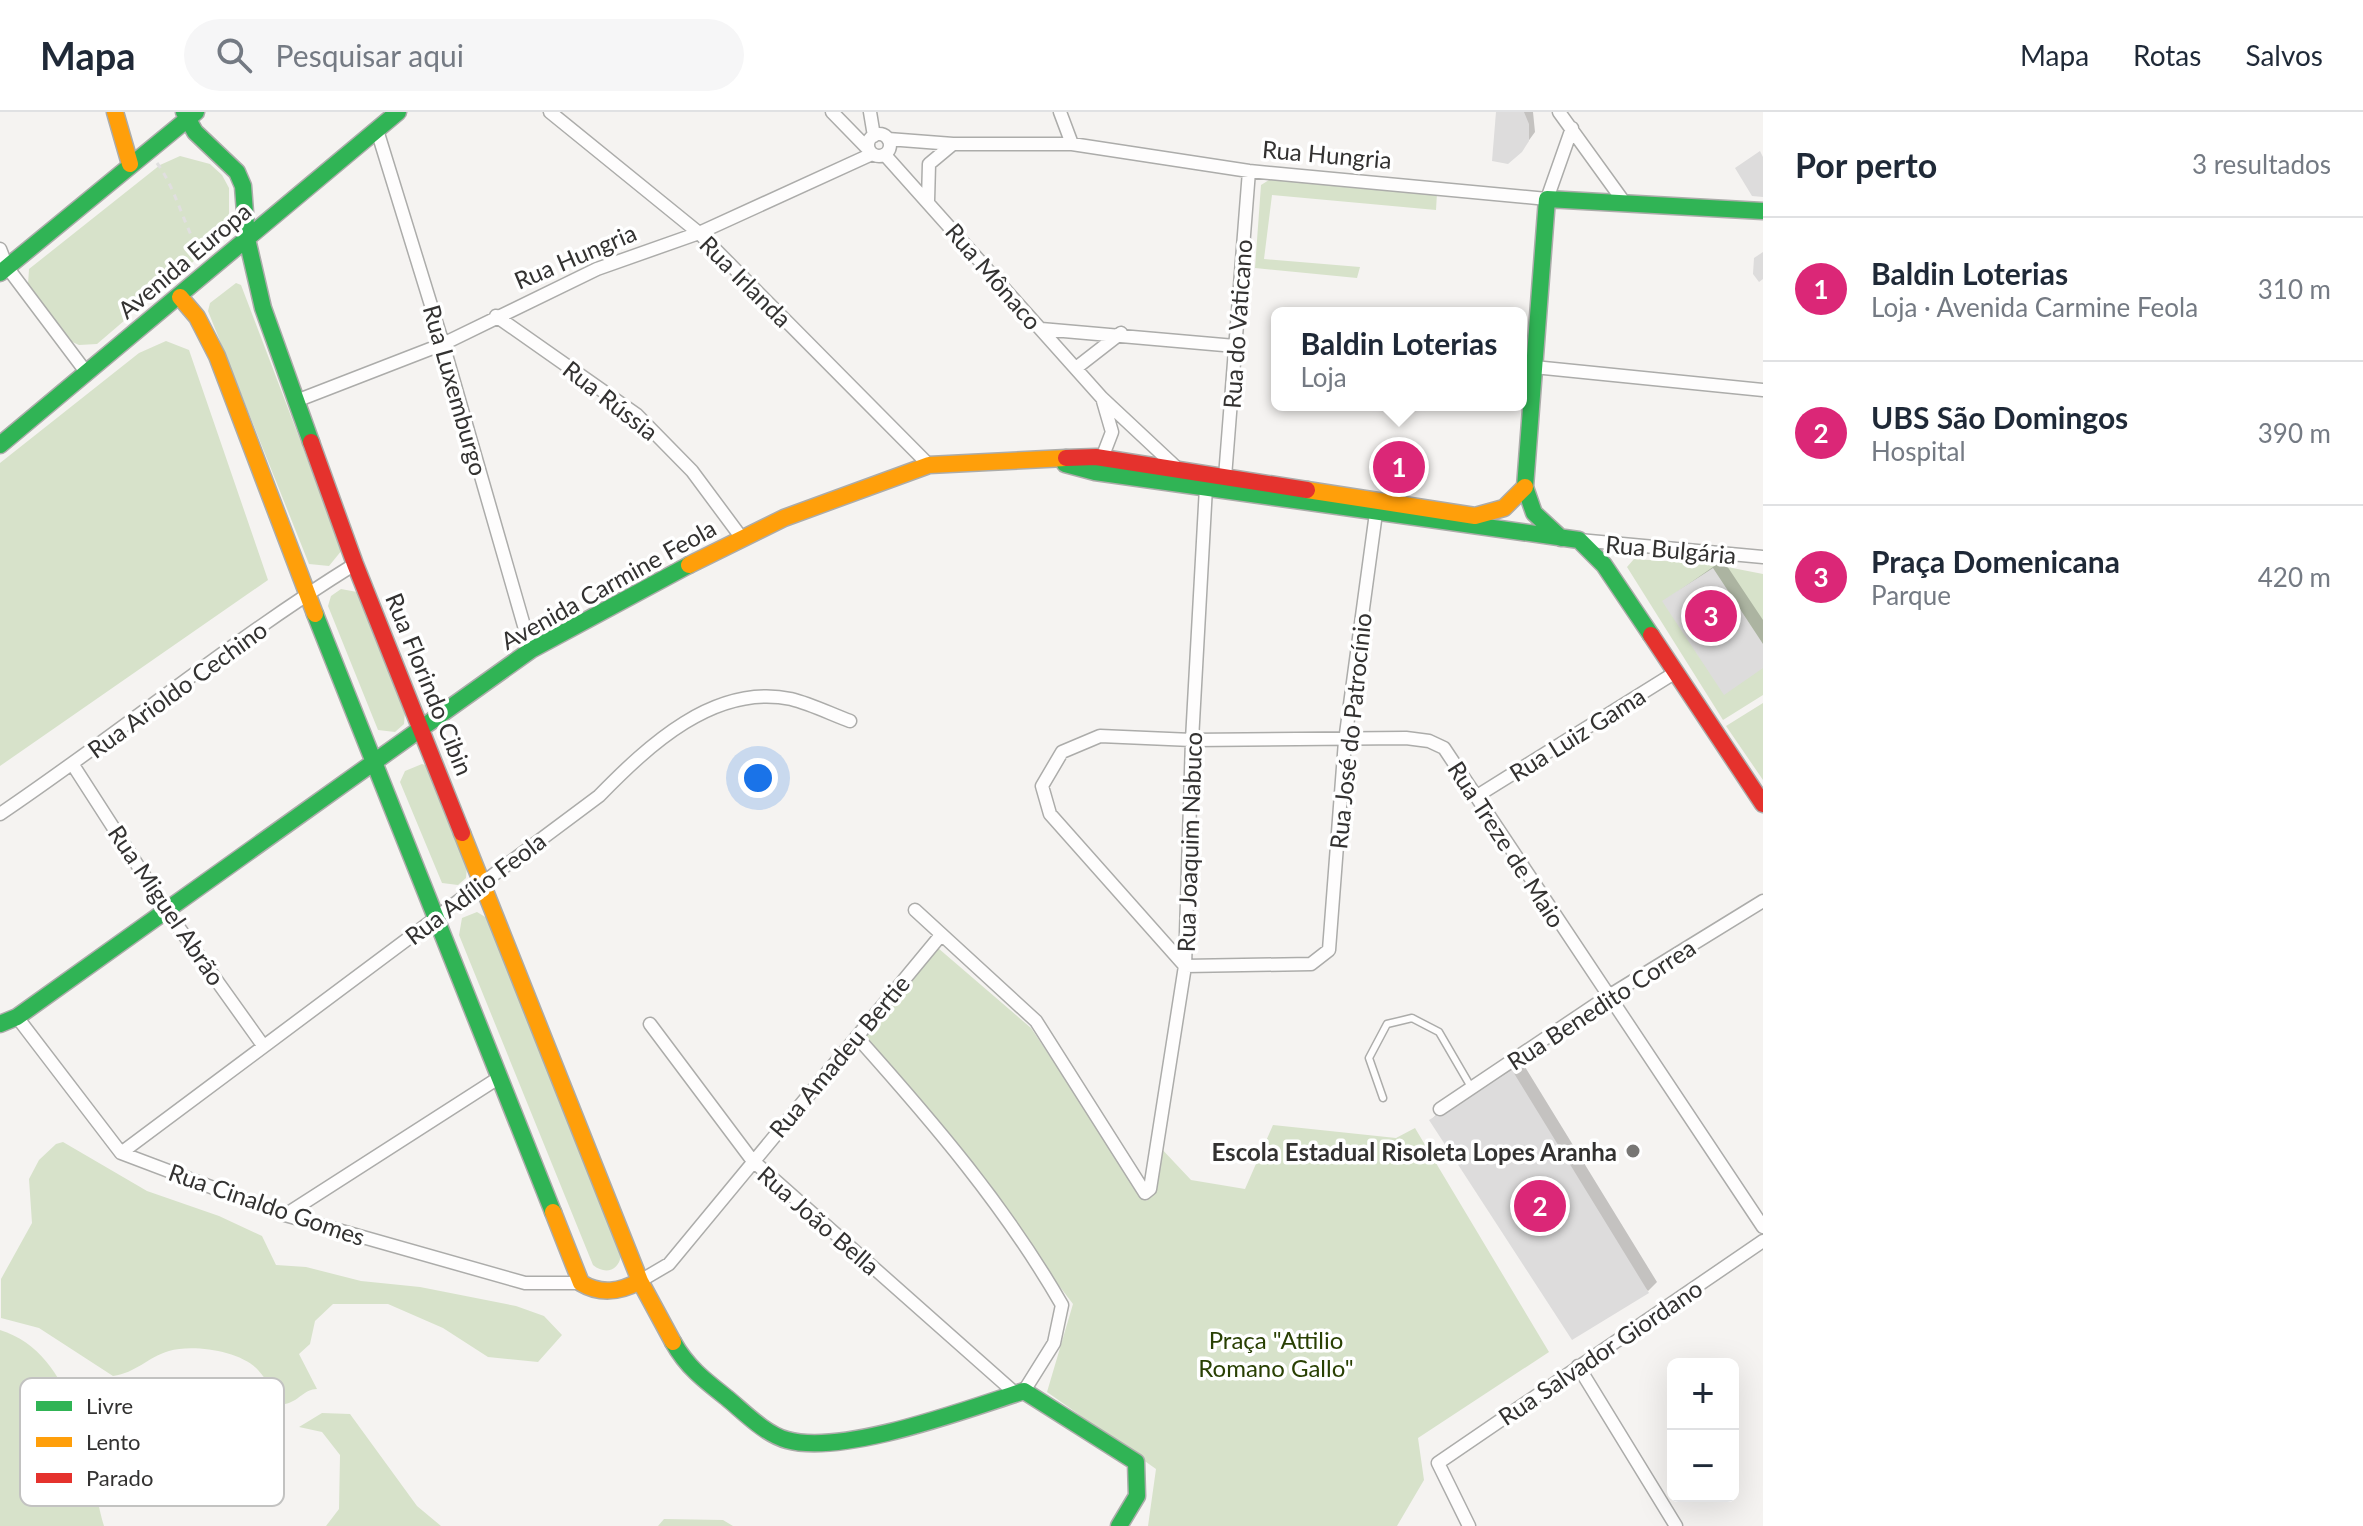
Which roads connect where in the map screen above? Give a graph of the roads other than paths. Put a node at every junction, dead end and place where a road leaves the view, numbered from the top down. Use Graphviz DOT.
graph roads {
  1 [pos="115,112"];
  2 [pos="398,112"];
  3 [pos="550,112"];
  4 [pos="832,112"];
  5 [pos="870,112"];
  6 [pos="1060,112"];
  7 [pos="1559,112"];
  8 [pos="189,114"];
  9 [pos="1572,128"];
  10 [pos="377,130"];
  11 [pos="874,136"];
  12 [pos="888,139"];
  13 [pos="953,144"];
  14 [pos="1072,144"];
  15 [pos="876,153"];
  16 [pos="130,164"];
  17 [pos="1249,171"];
  18 [pos="1547,199"];
  19 [pos="928,201"];
  20 [pos="1624,202"];
  21 [pos="1763,211"];
  22 [pos="699,233"];
  23 [pos="247,239"];
  24 [pos="0,249"];
  25 [pos="4,270"];
  26 [pos="180,297"];
  27 [pos="496,316"];
  28 [pos="1041,329"];
  29 [pos="1121,333"];
  30 [pos="443,344"];
  31 [pos="1235,346"];
  32 [pos="1534,367"];
  33 [pos="1076,368"];
  34 [pos="86,372"];
  35 [pos="1763,390"];
  36 [pos="1102,398"];
  37 [pos="296,401"];
  38 [pos="0,445"];
  39 [pos="1102,458"];
  40 [pos="1049,460"];
  41 [pos="929,465"];
  42 [pos="1179,470"];
  43 [pos="1225,477"];
  44 [pos="1206,487"];
  45 [pos="1525,487"];
  46 [pos="1376,513"];
  47 [pos="741,537"];
  48 [pos="1561,538"];
  49 [pos="1579,540"];
  50 [pos="1763,557"];
  51 [pos="355,564"];
  52 [pos="307,594"];
  53 [pos="531,650"];
  54 [pos="1676,672"];
  55 [pos="850,721"];
  56 [pos="424,730"];
  57 [pos="1192,740"];
  58 [pos="1345,741"];
  59 [pos="73,765"];
  60 [pos="374,765"];
  61 [pos="1758,792"];
  62 [pos="1477,796"];
  63 [pos="1763,804"];
  64 [pos="0,814"];
  65 [pos="483,883"];
  66 [pos="1763,901"];
  67 [pos="915,910"];
  68 [pos="167,911"];
  69 [pos="437,917"];
  70 [pos="941,935"];
  71 [pos="1185,966"];
  72 [pos="1607,997"];
  73 [pos="17,1017"];
  74 [pos="0,1024"];
  75 [pos="650,1024"];
  76 [pos="857,1037"];
  77 [pos="262,1044"];
  78 [pos="500,1077"];
  79 [pos="1471,1088"];
  80 [pos="1383,1098"];
  81 [pos="1440,1109"];
  82 [pos="121,1153"];
  83 [pos="752,1160"];
  84 [pos="285,1215"];
  85 [pos="1763,1227"];
  86 [pos="1763,1241"];
  87 [pos="640,1281"];
  88 [pos="581,1283"];
  89 [pos="1578,1366"];
  90 [pos="1020,1392"];
  91 [pos="1119,1526"];
  92 [pos="1469,1526"];
  93 [pos="1676,1526"];
  1 -- 16 [label="main road"];
  2 -- 10 [label="main road, Avenida Europa"];
  3 -- 22 [label="street, Rua Irlanda"];
  4 -- 15 [label="street, Rua Mônaco"];
  5 -- 11 [label="street"];
  6 -- 14 [label="street"];
  7 -- 9 [label="street"];
  8 -- 16 [label="main road"];
  8 -- 23 [label="main road, Rua Florindo Cibin"];
  9 -- 18 [label="street"];
  9 -- 20 [label="street"];
  10 -- 23 [label="main road, Avenida Europa"];
  10 -- 30 [label="street, Rua Luxemburgo"];
  11 -- 12 [label="street, Rua Hungria"];
  11 -- 15 [label="street"];
  12 -- 13 [label="street, Rua Hungria"];
  12 -- 15 [label="street"];
  13 -- 14 [label="street, Rua Hungria"];
  13 -- 19 [label="street"];
  14 -- 17 [label="street, Rua Hungria"];
  15 -- 19 [label="street, Rua Mônaco"];
  15 -- 22 [label="street, Rua Hungria"];
  16 -- 25 [label="main road"];
  17 -- 18 [label="street, Rua Hungria"];
  17 -- 31 [label="street, Rua do Vaticano"];
  18 -- 20 [label="main road, Rua Hungria"];
  18 -- 32 [label="main road"];
  19 -- 28 [label="street, Rua Mônaco"];
  20 -- 21 [label="main road, Rua Hungria"];
  22 -- 27 [label="street, Rua Hungria"];
  22 -- 41 [label="street, Rua Irlanda"];
  23 -- 26 [label="main road, Avenida Europa"];
  23 -- 37 [label="main road, Rua Florindo Cibin"];
  24 -- 25 [label="street"];
  25 -- 34 [label="street"];
  26 -- 34 [label="main road, Avenida Europa"];
  26 -- 52 [label="main road"];
  27 -- 30 [label="street, Rua Hungria"];
  27 -- 47 [label="street, Rua Rússia"];
  28 -- 29 [label="street"];
  28 -- 33 [label="street, Rua Mônaco"];
  29 -- 31 [label="street"];
  29 -- 33 [label="street"];
  30 -- 37 [label="street, Rua Hungria"];
  30 -- 53 [label="street, Rua Luxemburgo"];
  31 -- 43 [label="street, Rua do Vaticano"];
  32 -- 35 [label="street"];
  32 -- 45 [label="main road"];
  33 -- 36 [label="street, Rua Mônaco"];
  34 -- 38 [label="main road, Avenida Europa"];
  36 -- 39 [label="street, Rua Mônaco"];
  36 -- 42 [label="street, Rua Mônaco"];
  37 -- 51 [label="main road, Rua Florindo Cibin"];
  39 -- 40 [label="main road, Avenida Carmine Feola"];
  39 -- 42 [label="main road, Avenida Carmine Feola"];
  40 -- 41 [label="main road, Avenida Carmine Feola"];
  40 -- 44 [label="main road, Avenida Carmine Feola"];
  41 -- 47 [label="main road, Avenida Carmine Feola"];
  42 -- 43 [label="main road, Avenida Carmine Feola"];
  43 -- 45 [label="main road, Avenida Carmine Feola"];
  44 -- 46 [label="main road, Avenida Carmine Feola"];
  44 -- 57 [label="street, Rua Joaquim Nabuco"];
  45 -- 48 [label="main road"];
  46 -- 48 [label="main road, Avenida Carmine Feola"];
  46 -- 58 [label="street, Rua José do Patrocínio"];
  47 -- 53 [label="main road, Avenida Carmine Feola"];
  48 -- 49 [label="main road, Avenida Carmine Feola"];
  49 -- 50 [label="street, Rua Bulgária"];
  49 -- 54 [label="main road"];
  51 -- 52 [label="street, Rua Arioldo Cechino"];
  51 -- 56 [label="main road, Rua Florindo Cibin"];
  52 -- 59 [label="street, Rua Arioldo Cechino"];
  52 -- 60 [label="main road"];
  53 -- 56 [label="main road, Avenida Carmine Feola"];
  54 -- 61 [label="main road"];
  54 -- 62 [label="street, Rua Luiz Gama"];
  55 -- 65 [label="street, Rua Adílio Feola"];
  56 -- 60 [label="main road, Avenida Carmine Feola"];
  56 -- 65 [label="main road, Rua Florindo Cibin"];
  57 -- 58 [label="street, Rua Treze de Maio"];
  57 -- 71 [label="street, Rua Joaquim Nabuco"];
  57 -- 71 [label="street, Rua Treze de Maio"];
  58 -- 62 [label="street, Rua Treze de Maio"];
  58 -- 71 [label="street, Rua José do Patrocínio"];
  59 -- 64 [label="street, Rua Arioldo Cechino"];
  59 -- 68 [label="street, Rua Miguel Abrão"];
  60 -- 68 [label="main road, Avenida Carmine Feola"];
  60 -- 69 [label="main road"];
  61 -- 63 [label="main road"];
  62 -- 72 [label="street, Rua Treze de Maio"];
  65 -- 69 [label="street, Rua Adílio Feola"];
  65 -- 87 [label="main road, Rua Florindo Cibin"];
  66 -- 72 [label="street, Rua Benedito Correa"];
  67 -- 70 [label="street"];
  68 -- 73 [label="main road, Avenida Carmine Feola"];
  68 -- 77 [label="street, Rua Miguel Abrão"];
  69 -- 77 [label="street, Rua Adílio Feola"];
  69 -- 78 [label="main road"];
  70 -- 71 [label="street, Rua Joaquim Nabuco"];
  70 -- 76 [label="street, Rua Amadeu Bertie"];
  72 -- 79 [label="street, Rua Benedito Correa"];
  72 -- 85 [label="street, Rua Treze de Maio"];
  73 -- 74 [label="main road, Avenida Carmine Feola"];
  73 -- 82 [label="street"];
  75 -- 83 [label="street, Rua João Bella"];
  76 -- 83 [label="street, Rua Amadeu Bertie"];
  76 -- 90 [label="street"];
  77 -- 82 [label="street, Rua Adílio Feola"];
  78 -- 84 [label="street"];
  78 -- 88 [label="main road"];
  79 -- 80 [label="lane"];
  79 -- 81 [label="street, Rua Benedito Correa"];
  82 -- 84 [label="street, Rua Cinaldo Gomes"];
  83 -- 87 [label="street, Rua Amadeu Bertie"];
  83 -- 90 [label="street, Rua João Bella"];
  84 -- 88 [label="street, Rua Cinaldo Gomes"];
  86 -- 89 [label="street, Rua Salvador Giordano"];
  87 -- 88 [label="main road"];
  87 -- 90 [label="main road, Rua Florindo Cibin"];
  89 -- 92 [label="street, Rua Salvador Giordano"];
  89 -- 93 [label="street"];
  90 -- 91 [label="main road"];
}
